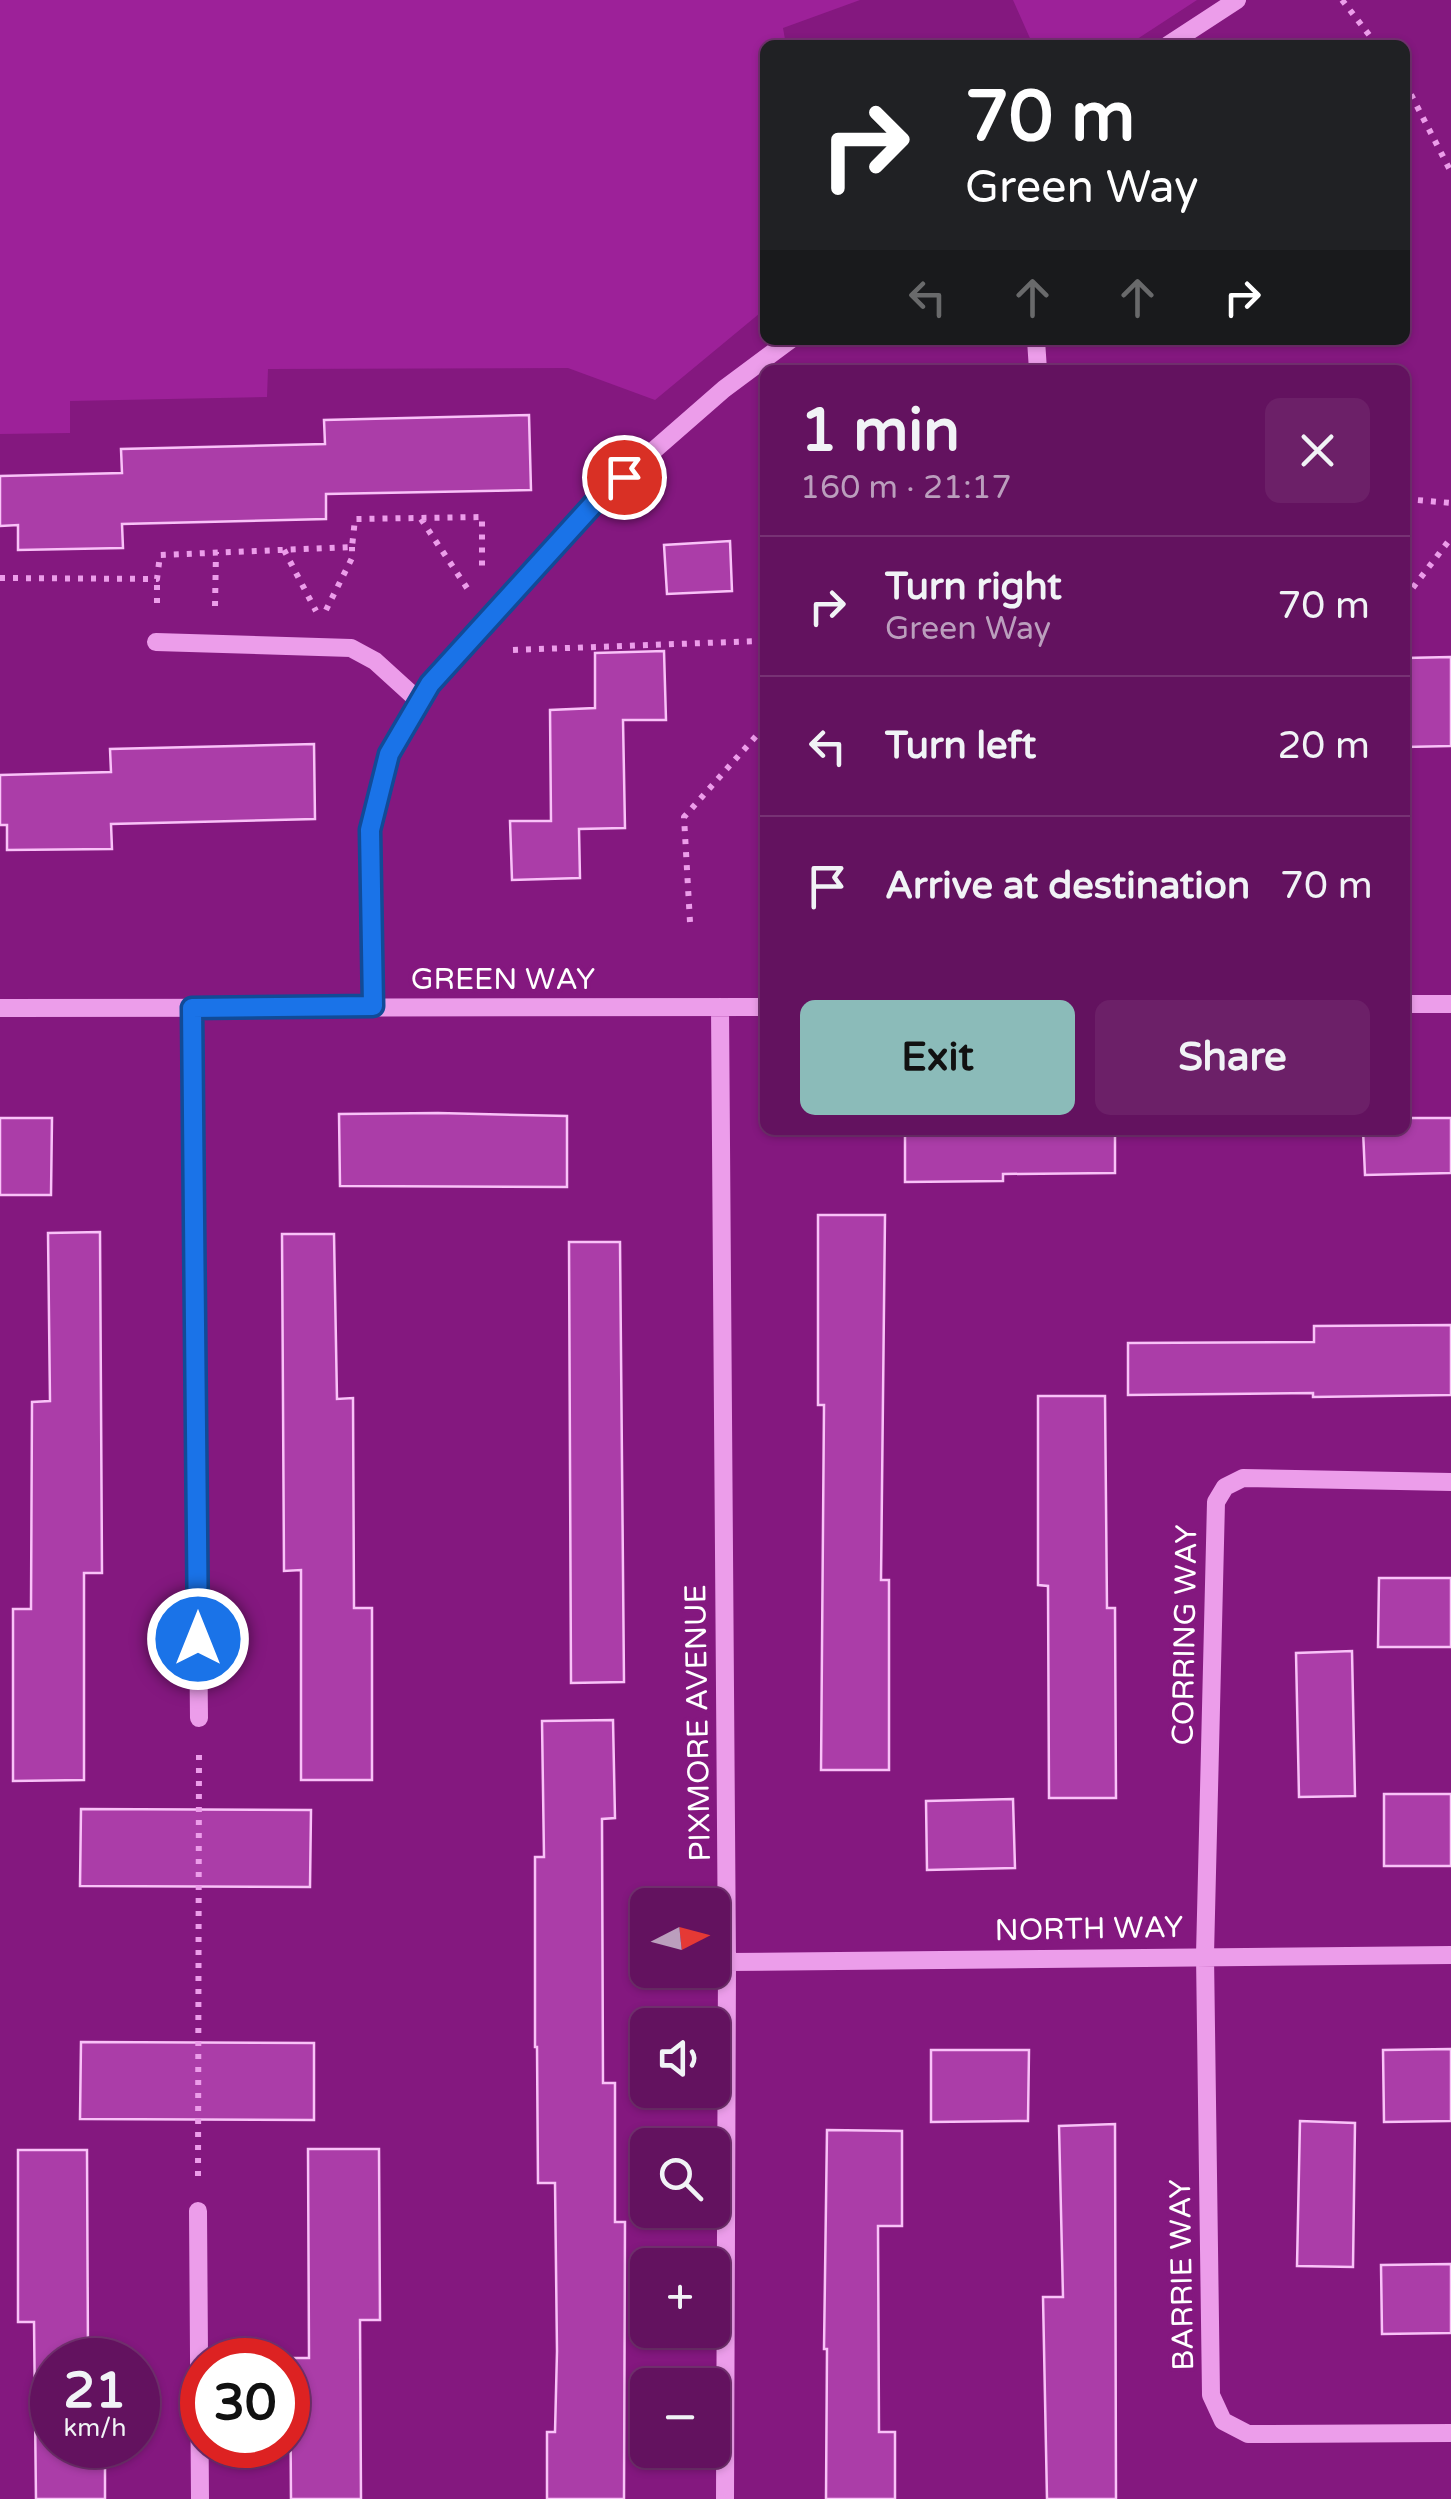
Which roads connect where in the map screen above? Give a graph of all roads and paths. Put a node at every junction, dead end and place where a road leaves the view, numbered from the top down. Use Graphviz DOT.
graph roads {
  1 [pos="1237,0"];
  2 [pos="1342,0"];
  3 [pos="1176,40"];
  4 [pos="1373,40"];
  5 [pos="1410,93"];
  6 [pos="1451,172"];
  7 [pos="783,345"];
  8 [pos="1410,500"];
  9 [pos="1451,503"];
  10 [pos="420,518"];
  11 [pos="1451,538"];
  12 [pos="352,547"];
  13 [pos="284,550"];
  14 [pos="216,552"];
  15 [pos="0,578"];
  16 [pos="1410,591"];
  17 [pos="481,608"];
  18 [pos="481,628"];
  19 [pos="760,640"];
  20 [pos="156,642"];
  21 [pos="214,644"];
  22 [pos="458,652"];
  23 [pos="419,701"];
  24 [pos="760,732"];
  25 [pos="690,922"];
  26 [pos="1410,1004"];
  27 [pos="1451,1004"];
  28 [pos="373,1006"];
  29 [pos="720,1007"];
  30 [pos="760,1007"];
  31 [pos="0,1008"];
  32 [pos="192,1008"];
  33 [pos="1451,1482"];
  34 [pos="199,1718"];
  35 [pos="727,1888"];
  36 [pos="1205,1955"];
  37 [pos="1451,1955"];
  38 [pos="730,1962"];
  39 [pos="728,1988"];
  40 [pos="198,2212"];
  41 [pos="1451,2433"];
  42 [pos="200,2499"];
  43 [pos="725,2499"];
  1 -- 3 [label="street"];
  2 -- 4 [label="path"];
  5 -- 6 [label="path"];
  7 -- 18 [label="street"];
  8 -- 9 [label="path"];
  10 -- 12 [label="path"];
  10 -- 17 [label="path"];
  10 -- 17 [label="path"];
  11 -- 16 [label="path"];
  12 -- 13 [label="path"];
  12 -- 13 [label="path"];
  13 -- 14 [label="path"];
  14 -- 15 [label="path"];
  14 -- 21 [label="path"];
  17 -- 18 [label="path"];
  18 -- 22 [label="street"];
  19 -- 22 [label="path"];
  20 -- 21 [label="street"];
  21 -- 23 [label="street"];
  22 -- 23 [label="street"];
  23 -- 28 [label="street"];
  24 -- 25 [label="path"];
  26 -- 27 [label="street"];
  28 -- 29 [label="street, GREEN WAY"];
  28 -- 32 [label="street, GREEN WAY"];
  29 -- 30 [label="street, GREEN WAY"];
  29 -- 35 [label="street, PIXMORE AVENUE"];
  31 -- 32 [label="street, GREEN WAY"];
  32 -- 34 [label="street"];
  33 -- 36 [label="street, CORRING WAY"];
  34 -- 40 [label="path"];
  36 -- 37 [label="street, NORTH WAY"];
  36 -- 38 [label="street, NORTH WAY"];
  36 -- 41 [label="street, BARRIE WAY"];
  39 -- 43 [label="street, PIXMORE AVENUE"];
  40 -- 42 [label="street"];
}
